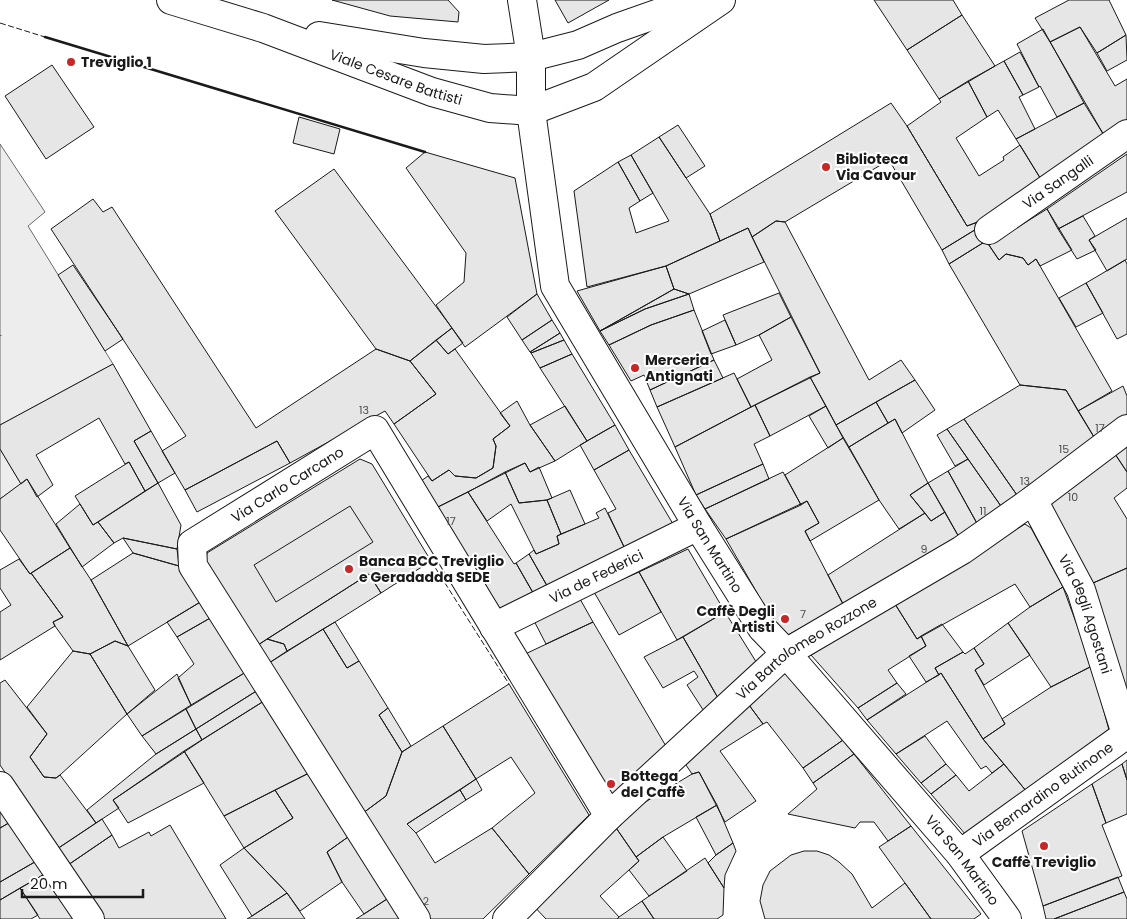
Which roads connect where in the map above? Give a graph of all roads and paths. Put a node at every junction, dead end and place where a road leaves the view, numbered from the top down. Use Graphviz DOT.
graph roads {
  1 [pos="171,0"];
  2 [pos="522,0"];
  3 [pos="696,0"];
  4 [pos="720,0"];
  5 [pos="263,28"];
  6 [pos="531,57"];
  7 [pos="531,111"];
  8 [pos="1127,134"];
  9 [pos="989,230"];
  10 [pos="1127,429"];
  11 [pos="1032,500"];
  12 [pos="698,526"];
  13 [pos="494,628"];
  14 [pos="786,653"];
  15 [pos="1126,734"];
  16 [pos="0,786"];
  17 [pos="609,816"];
  18 [pos="960,854"];
  19 [pos="518,915"];
  20 [pos="90,919"];
  21 [pos="416,919"];
  22 [pos="1006,919"];
  1 -- 5 [label="street, Viale Cesare Battisti"];
  2 -- 6 [label="street, Via San Martino"];
  3 -- 6 [label="street, Viale Cesare Battisti"];
  4 -- 7 [label="street"];
  5 -- 6 [label="street, Viale Cesare Battisti"];
  5 -- 7 [label="street, Viale Cesare Battisti"];
  6 -- 7 [label="street, Via San Martino"];
  7 -- 12 [label="street, Via San Martino"];
  8 -- 9 [label="street, Via Sangalli"];
  10 -- 11 [label="street, Via Bartolomeo Rozzone"];
  11 -- 14 [label="street, Via Bartolomeo Rozzone"];
  11 -- 15 [label="street, Via degli Agostani"];
  12 -- 13 [label="street, Via de Federici"];
  12 -- 14 [label="street, Via San Martino"];
  13 -- 17 [label="street, Via Carlo Carcano"];
  13 -- 21 [label="street, Via Carlo Carcano"];
  14 -- 17 [label="street, Via Bartolomeo Rozzone"];
  14 -- 18 [label="street, Via San Martino"];
  15 -- 18 [label="street, Via Bernardino Butinone"];
  16 -- 20 [label="street"];
  17 -- 19 [label="street, Via Bartolomeo Rozzone"];
  18 -- 22 [label="street, Via San Martino"];
}
